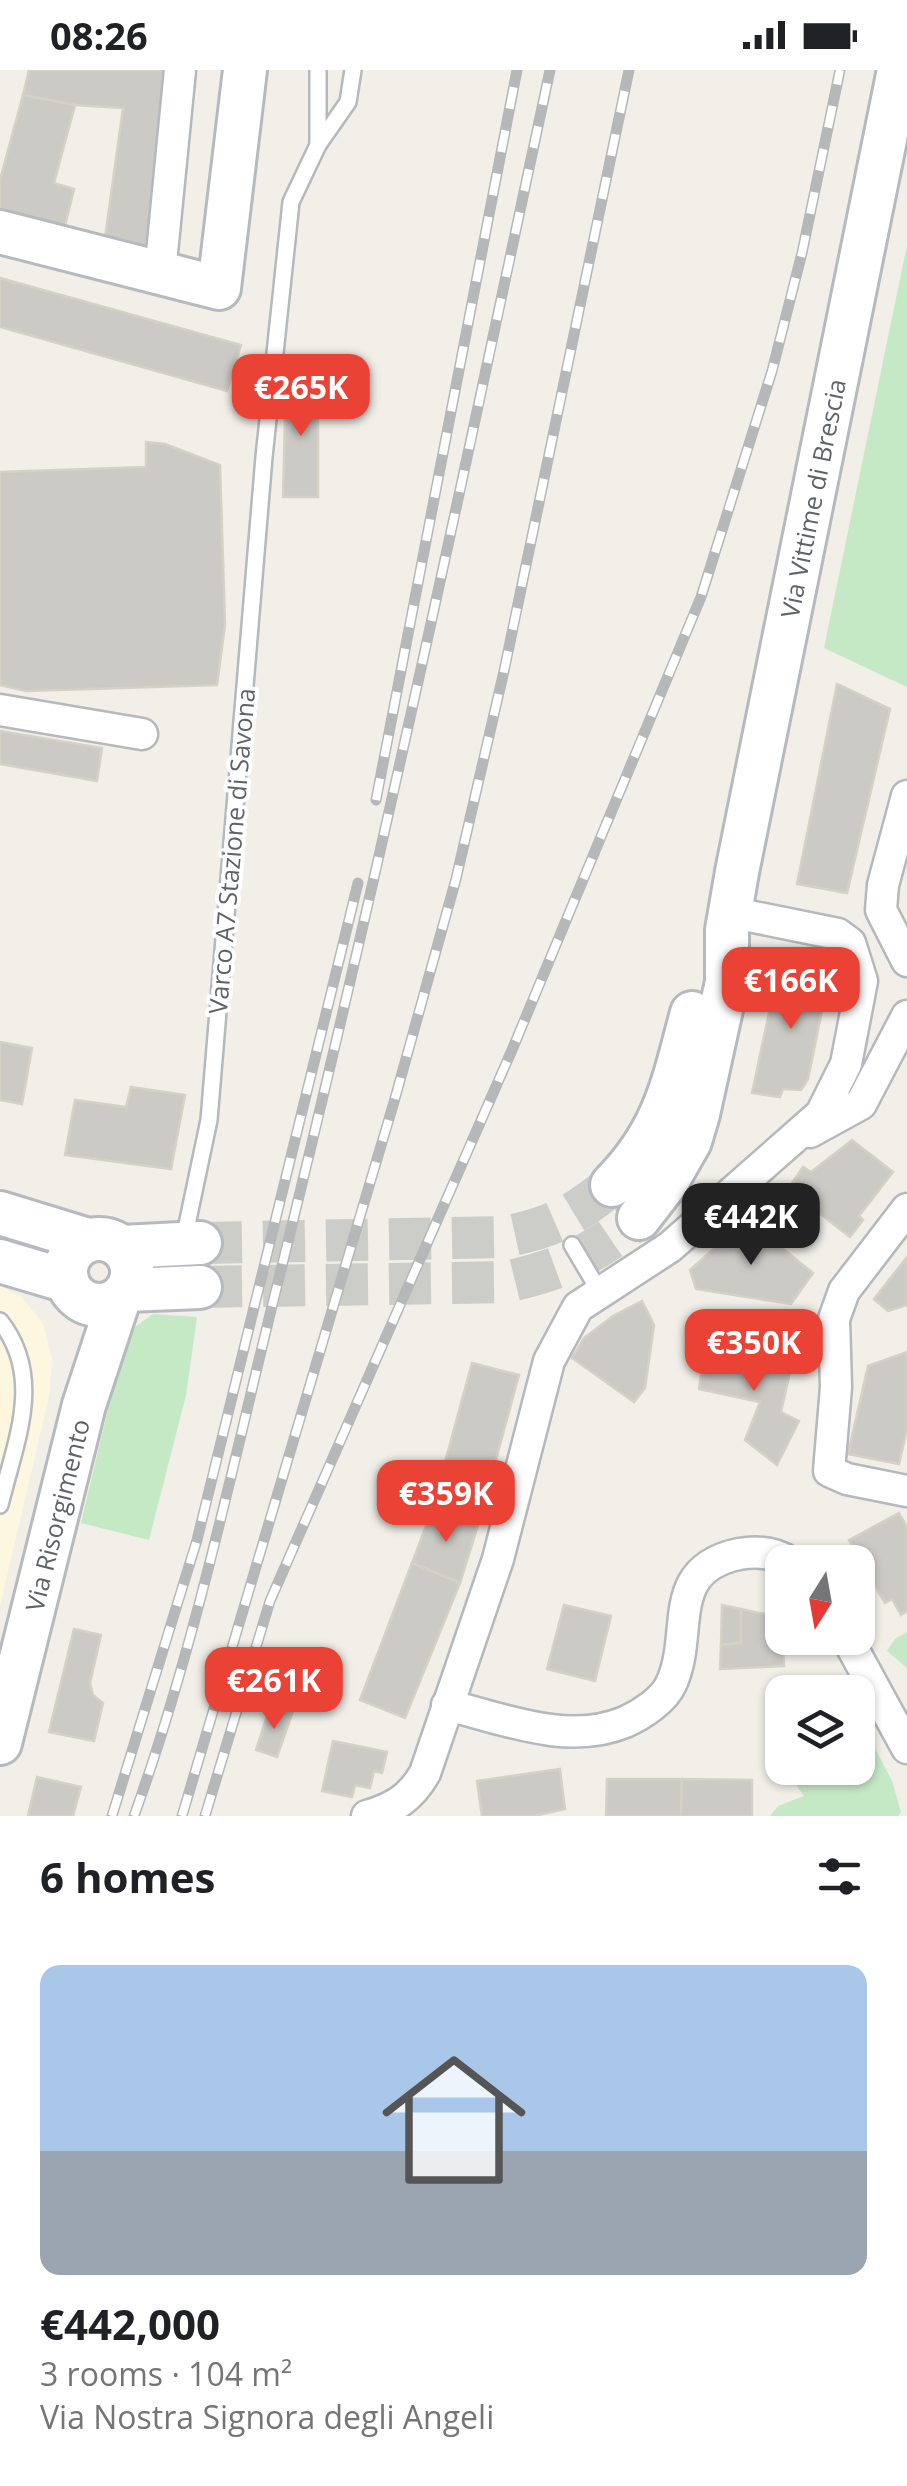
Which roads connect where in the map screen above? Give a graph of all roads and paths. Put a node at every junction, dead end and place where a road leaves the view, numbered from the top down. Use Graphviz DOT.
graph roads {
  1 [pos="180,70"];
  2 [pos="244,70"];
  3 [pos="318,70"];
  4 [pos="353,70"];
  5 [pos="899,70"];
  6 [pos="318,145"];
  7 [pos="0,232"];
  8 [pos="160,273"];
  9 [pos="0,710"];
  10 [pos="142,734"];
  11 [pos="907,796"];
  12 [pos="728,921"];
  13 [pos="907,961"];
  14 [pos="907,1016"];
  15 [pos="794,1140"];
  16 [pos="612,1186"];
  17 [pos="907,1208"];
  18 [pos="0,1214"];
  19 [pos="639,1218"];
  20 [pos="192,1243"];
  21 [pos="105,1244"];
  22 [pos="572,1245"];
  23 [pos="0,1261"];
  24 [pos="200,1287"];
  25 [pos="72,1288"];
  26 [pos="601,1294"];
  27 [pos="123,1295"];
  28 [pos="0,1321"];
  29 [pos="84,1405"];
  30 [pos="907,1491"];
  31 [pos="0,1505"];
  32 [pos="765,1553"];
  33 [pos="856,1655"];
  34 [pos="447,1705"];
  35 [pos="0,1743"];
  36 [pos="907,1748"];
  37 [pos="367,1816"];
  1 -- 8 [label="street"];
  2 -- 8 [label="street"];
  3 -- 6 [label="lane"];
  4 -- 6 [label="lane, Varco A7 Stazione di Savona"];
  5 -- 12 [label="street, Via Vittime di Brescia"];
  6 -- 20 [label="lane, Varco A7 Stazione di Savona"];
  7 -- 8 [label="street"];
  9 -- 10 [label="street"];
  11 -- 13 [label="street"];
  12 -- 15 [label="street"];
  12 -- 16 [label="street, Via Vittime di Brescia"];
  12 -- 19 [label="street, Via Vittime di Brescia"];
  14 -- 15 [label="street"];
  15 -- 26 [label="street"];
  17 -- 30 [label="street"];
  18 -- 21 [label="street"];
  20 -- 21 [label="street"];
  21 -- 25 [label="street"];
  21 -- 27 [label="street"];
  22 -- 26 [label="lane"];
  23 -- 25 [label="street"];
  24 -- 27 [label="street"];
  25 -- 27 [label="street"];
  25 -- 29 [label="street, Via Risorgimento"];
  26 -- 34 [label="street"];
  27 -- 29 [label="street, Via Risorgimento"];
  28 -- 31 [label="lane"];
  29 -- 35 [label="street, Via Risorgimento"];
  32 -- 34 [label="street"];
  33 -- 36 [label="street"];
  34 -- 37 [label="street"];
}
